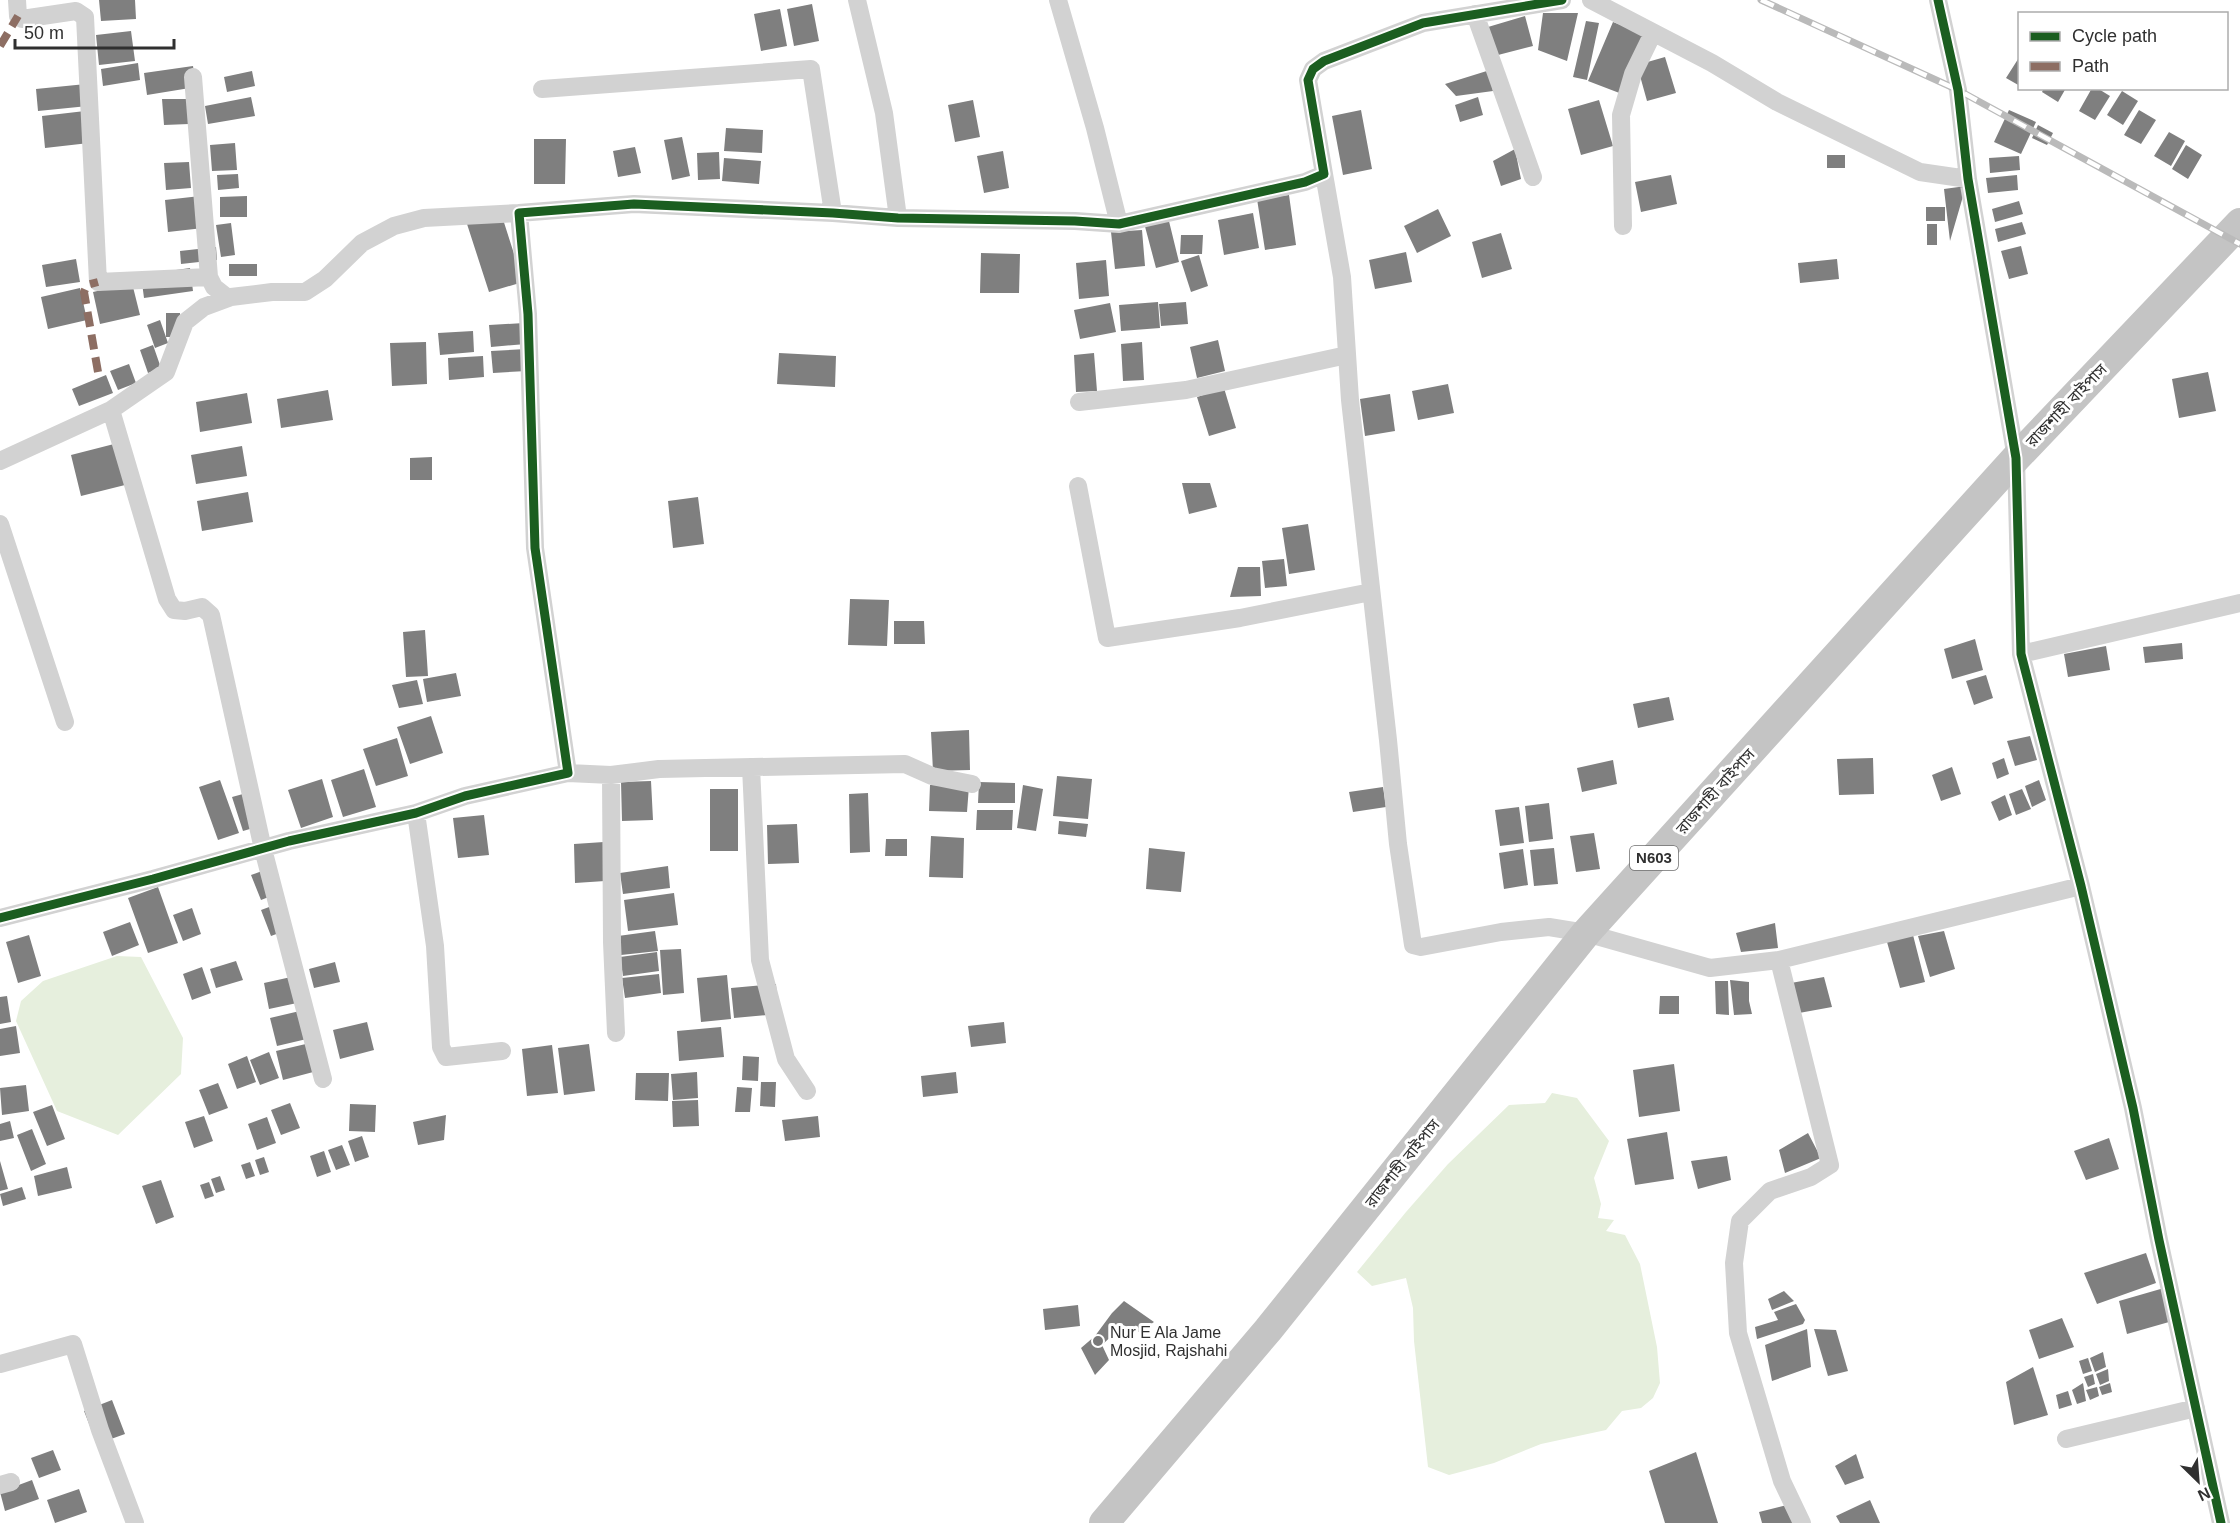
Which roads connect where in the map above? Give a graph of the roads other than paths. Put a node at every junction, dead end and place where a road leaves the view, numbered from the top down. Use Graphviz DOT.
graph roads {
  1 [pos="17,0"];
  2 [pos="857,0"];
  3 [pos="1058,0"];
  4 [pos="1562,0"];
  5 [pos="1591,0"];
  6 [pos="1938,0"];
  7 [pos="1529,3"];
  8 [pos="1475,14"];
  9 [pos="1653,33"];
  10 [pos="193,77"];
  11 [pos="542,89"];
  12 [pos="1324,174"];
  13 [pos="1533,177"];
  14 [pos="1968,179"];
  15 [pos="519,213"];
  16 [pos="833,213"];
  17 [pos="898,218"];
  18 [pos="2240,223"];
  19 [pos="1119,224"];
  20 [pos="1623,226"];
  21 [pos="208,277"];
  22 [pos="228,298"];
  23 [pos="1347,355"];
  24 [pos="1079,402"];
  25 [pos="111,410"];
  26 [pos="2016,458"];
  27 [pos="0,461"];
  28 [pos="1078,486"];
  29 [pos="0,524"];
  30 [pos="1371,592"];
  31 [pos="2240,603"];
  32 [pos="2021,654"];
  33 [pos="65,722"];
  34 [pos="751,767"];
  35 [pos="568,773"];
  36 [pos="611,775"];
  37 [pos="972,784"];
  38 [pos="416,813"];
  39 [pos="263,849"];
  40 [pos="2081,886"];
  41 [pos="0,918"];
  42 [pos="1586,933"];
  43 [pos="1779,960"];
  44 [pos="616,1033"];
  45 [pos="502,1051"];
  46 [pos="323,1080"];
  47 [pos="807,1091"];
  48 [pos="0,1364"];
  49 [pos="2196,1408"];
  50 [pos="2066,1439"];
  51 [pos="135,1523"];
  52 [pos="1104,1523"];
  53 [pos="1802,1523"];
  54 [pos="2221,1523"];
  1 -- 21 [label="street"];
  2 -- 17 [label="street"];
  3 -- 19 [label="street"];
  4 -- 7 [label="street"];
  5 -- 9 [label="street"];
  6 -- 14 [label="street"];
  7 -- 8 [label="street"];
  8 -- 12 [label="street"];
  8 -- 13 [label="street"];
  9 -- 14 [label="street"];
  9 -- 20 [label="street"];
  10 -- 21 [label="street"];
  11 -- 16 [label="street"];
  12 -- 19 [label="street"];
  12 -- 23 [label="street"];
  14 -- 26 [label="street"];
  15 -- 16 [label="street"];
  15 -- 22 [label="street"];
  15 -- 35 [label="street"];
  16 -- 17 [label="street"];
  17 -- 19 [label="street"];
  18 -- 26 [label="highway, রাজশাহী বাইপাস / N603"];
  21 -- 22 [label="street"];
  22 -- 25 [label="street"];
  23 -- 24 [label="street"];
  23 -- 30 [label="street"];
  25 -- 27 [label="street"];
  25 -- 39 [label="street"];
  26 -- 32 [label="street"];
  26 -- 42 [label="highway, রাজশাহী বাইপাস / N603"];
  28 -- 30 [label="street"];
  29 -- 33 [label="street"];
  30 -- 42 [label="street"];
  31 -- 32 [label="street"];
  32 -- 40 [label="street"];
  34 -- 36 [label="street"];
  34 -- 37 [label="street"];
  34 -- 47 [label="street"];
  35 -- 36 [label="street"];
  35 -- 38 [label="street"];
  36 -- 44 [label="street"];
  38 -- 39 [label="street"];
  38 -- 45 [label="street"];
  39 -- 41 [label="street"];
  39 -- 46 [label="street"];
  40 -- 43 [label="street"];
  40 -- 49 [label="street"];
  42 -- 43 [label="street"];
  42 -- 52 [label="highway, রাজশাহী বাইপাস / N603"];
  43 -- 53 [label="street"];
  48 -- 51 [label="street"];
  49 -- 50 [label="street"];
  49 -- 54 [label="street"];
}
